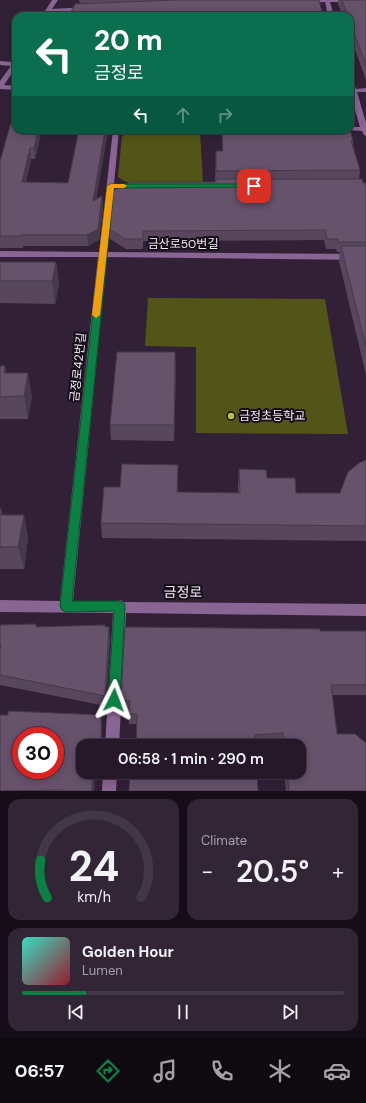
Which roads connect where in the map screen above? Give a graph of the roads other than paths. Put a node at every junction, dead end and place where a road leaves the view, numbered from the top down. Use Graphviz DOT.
graph roads {
  1 [pos="55,0"];
  2 [pos="327,0"];
  3 [pos="346,0"];
  4 [pos="303,2"];
  5 [pos="93,9"];
  6 [pos="48,11"];
  7 [pos="330,12"];
  8 [pos="0,63"];
  9 [pos="12,63"];
  10 [pos="12,69"];
  11 [pos="0,86"];
  12 [pos="12,88"];
  13 [pos="366,90"];
  14 [pos="354,91"];
  15 [pos="354,97"];
  16 [pos="354,130"];
  17 [pos="366,131"];
  18 [pos="116,134"];
  19 [pos="111,186"];
  20 [pos="143,186"];
  21 [pos="0,254"];
  22 [pos="102,255"];
  23 [pos="366,257"];
  24 [pos="0,606"];
  25 [pos="66,606"];
  26 [pos="120,606"];
  27 [pos="366,610"];
  28 [pos="112,739"];
  29 [pos="110,779"];
  30 [pos="109,791"];
  1 -- 6 [label="street"];
  2 -- 3 [label="street"];
  2 -- 4 [label="street"];
  2 -- 7 [label="street"];
  5 -- 6 [label="street"];
  8 -- 9 [label="street"];
  10 -- 11 [label="street"];
  11 -- 12 [label="street"];
  13 -- 14 [label="street"];
  15 -- 17 [label="street"];
  16 -- 17 [label="street"];
  18 -- 19 [label="street, 금정로42번길"];
  19 -- 20 [label="street"];
  19 -- 22 [label="street, 금정로42번길"];
  21 -- 22 [label="street, 금산로50번길"];
  22 -- 23 [label="street, 금산로50번길"];
  22 -- 25 [label="street, 금정로42번길"];
  24 -- 25 [label="street, 금정로"];
  25 -- 26 [label="street, 금정로"];
  26 -- 27 [label="street, 금정로"];
  26 -- 28 [label="street"];
  29 -- 30 [label="street"];
}
